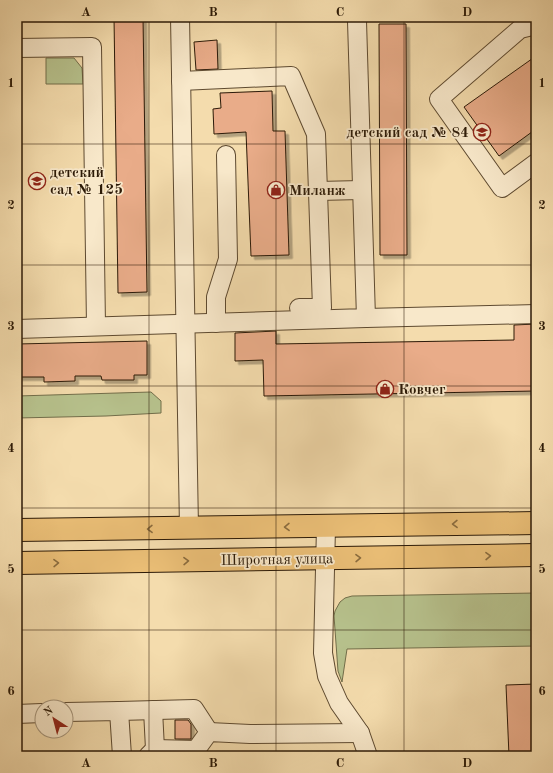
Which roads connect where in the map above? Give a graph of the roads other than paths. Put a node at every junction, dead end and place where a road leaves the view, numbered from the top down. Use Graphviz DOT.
graph roads {
  1 [pos="180,17"];
  2 [pos="357,21"];
  3 [pos="536,25"];
  4 [pos="17,48"];
  5 [pos="181,81"];
  6 [pos="226,155"];
  7 [pos="536,163"];
  8 [pos="361,190"];
  9 [pos="318,191"];
  10 [pos="536,314"];
  11 [pos="216,317"];
  12 [pos="366,318"];
  13 [pos="185,324"];
  14 [pos="96,326"];
  15 [pos="17,329"];
  16 [pos="536,523"];
  17 [pos="326,527"];
  18 [pos="189,528"];
  19 [pos="17,530"];
  20 [pos="536,555"];
  21 [pos="325,559"];
  22 [pos="17,563"];
  23 [pos="154,710"];
  24 [pos="119,711"];
  25 [pos="74,712"];
  26 [pos="34,713"];
  27 [pos="17,714"];
  28 [pos="209,732"];
  29 [pos="360,733"];
  30 [pos="151,752"];
  31 [pos="122,756"];
  32 [pos="368,756"];
  1 -- 5 [label="street"];
  2 -- 8 [label="street"];
  3 -- 7 [label="street"];
  4 -- 14 [label="street"];
  5 -- 9 [label="street"];
  5 -- 13 [label="street"];
  6 -- 11 [label="street"];
  8 -- 9 [label="street"];
  8 -- 12 [label="street"];
  9 -- 11 [label="street"];
  10 -- 12 [label="street"];
  11 -- 12 [label="street"];
  11 -- 13 [label="street"];
  13 -- 14 [label="street"];
  13 -- 18 [label="street"];
  14 -- 15 [label="street"];
  16 -- 17 [label="main road, one-way"];
  17 -- 18 [label="main road, one-way"];
  17 -- 21 [label="street"];
  18 -- 19 [label="main road, one-way"];
  21 -- 20 [label="main road, Широтная улица, one-way"];
  22 -- 21 [label="main road, Широтная улица, one-way"];
  21 -- 29 [label="street"];
  23 -- 24 [label="street"];
  23 -- 28 [label="street"];
  23 -- 30 [label="street"];
  24 -- 25 [label="street"];
  24 -- 31 [label="street"];
  26 -- 27 [label="street"];
  28 -- 29 [label="street"];
  28 -- 30 [label="street"];
  29 -- 32 [label="street"];
}
